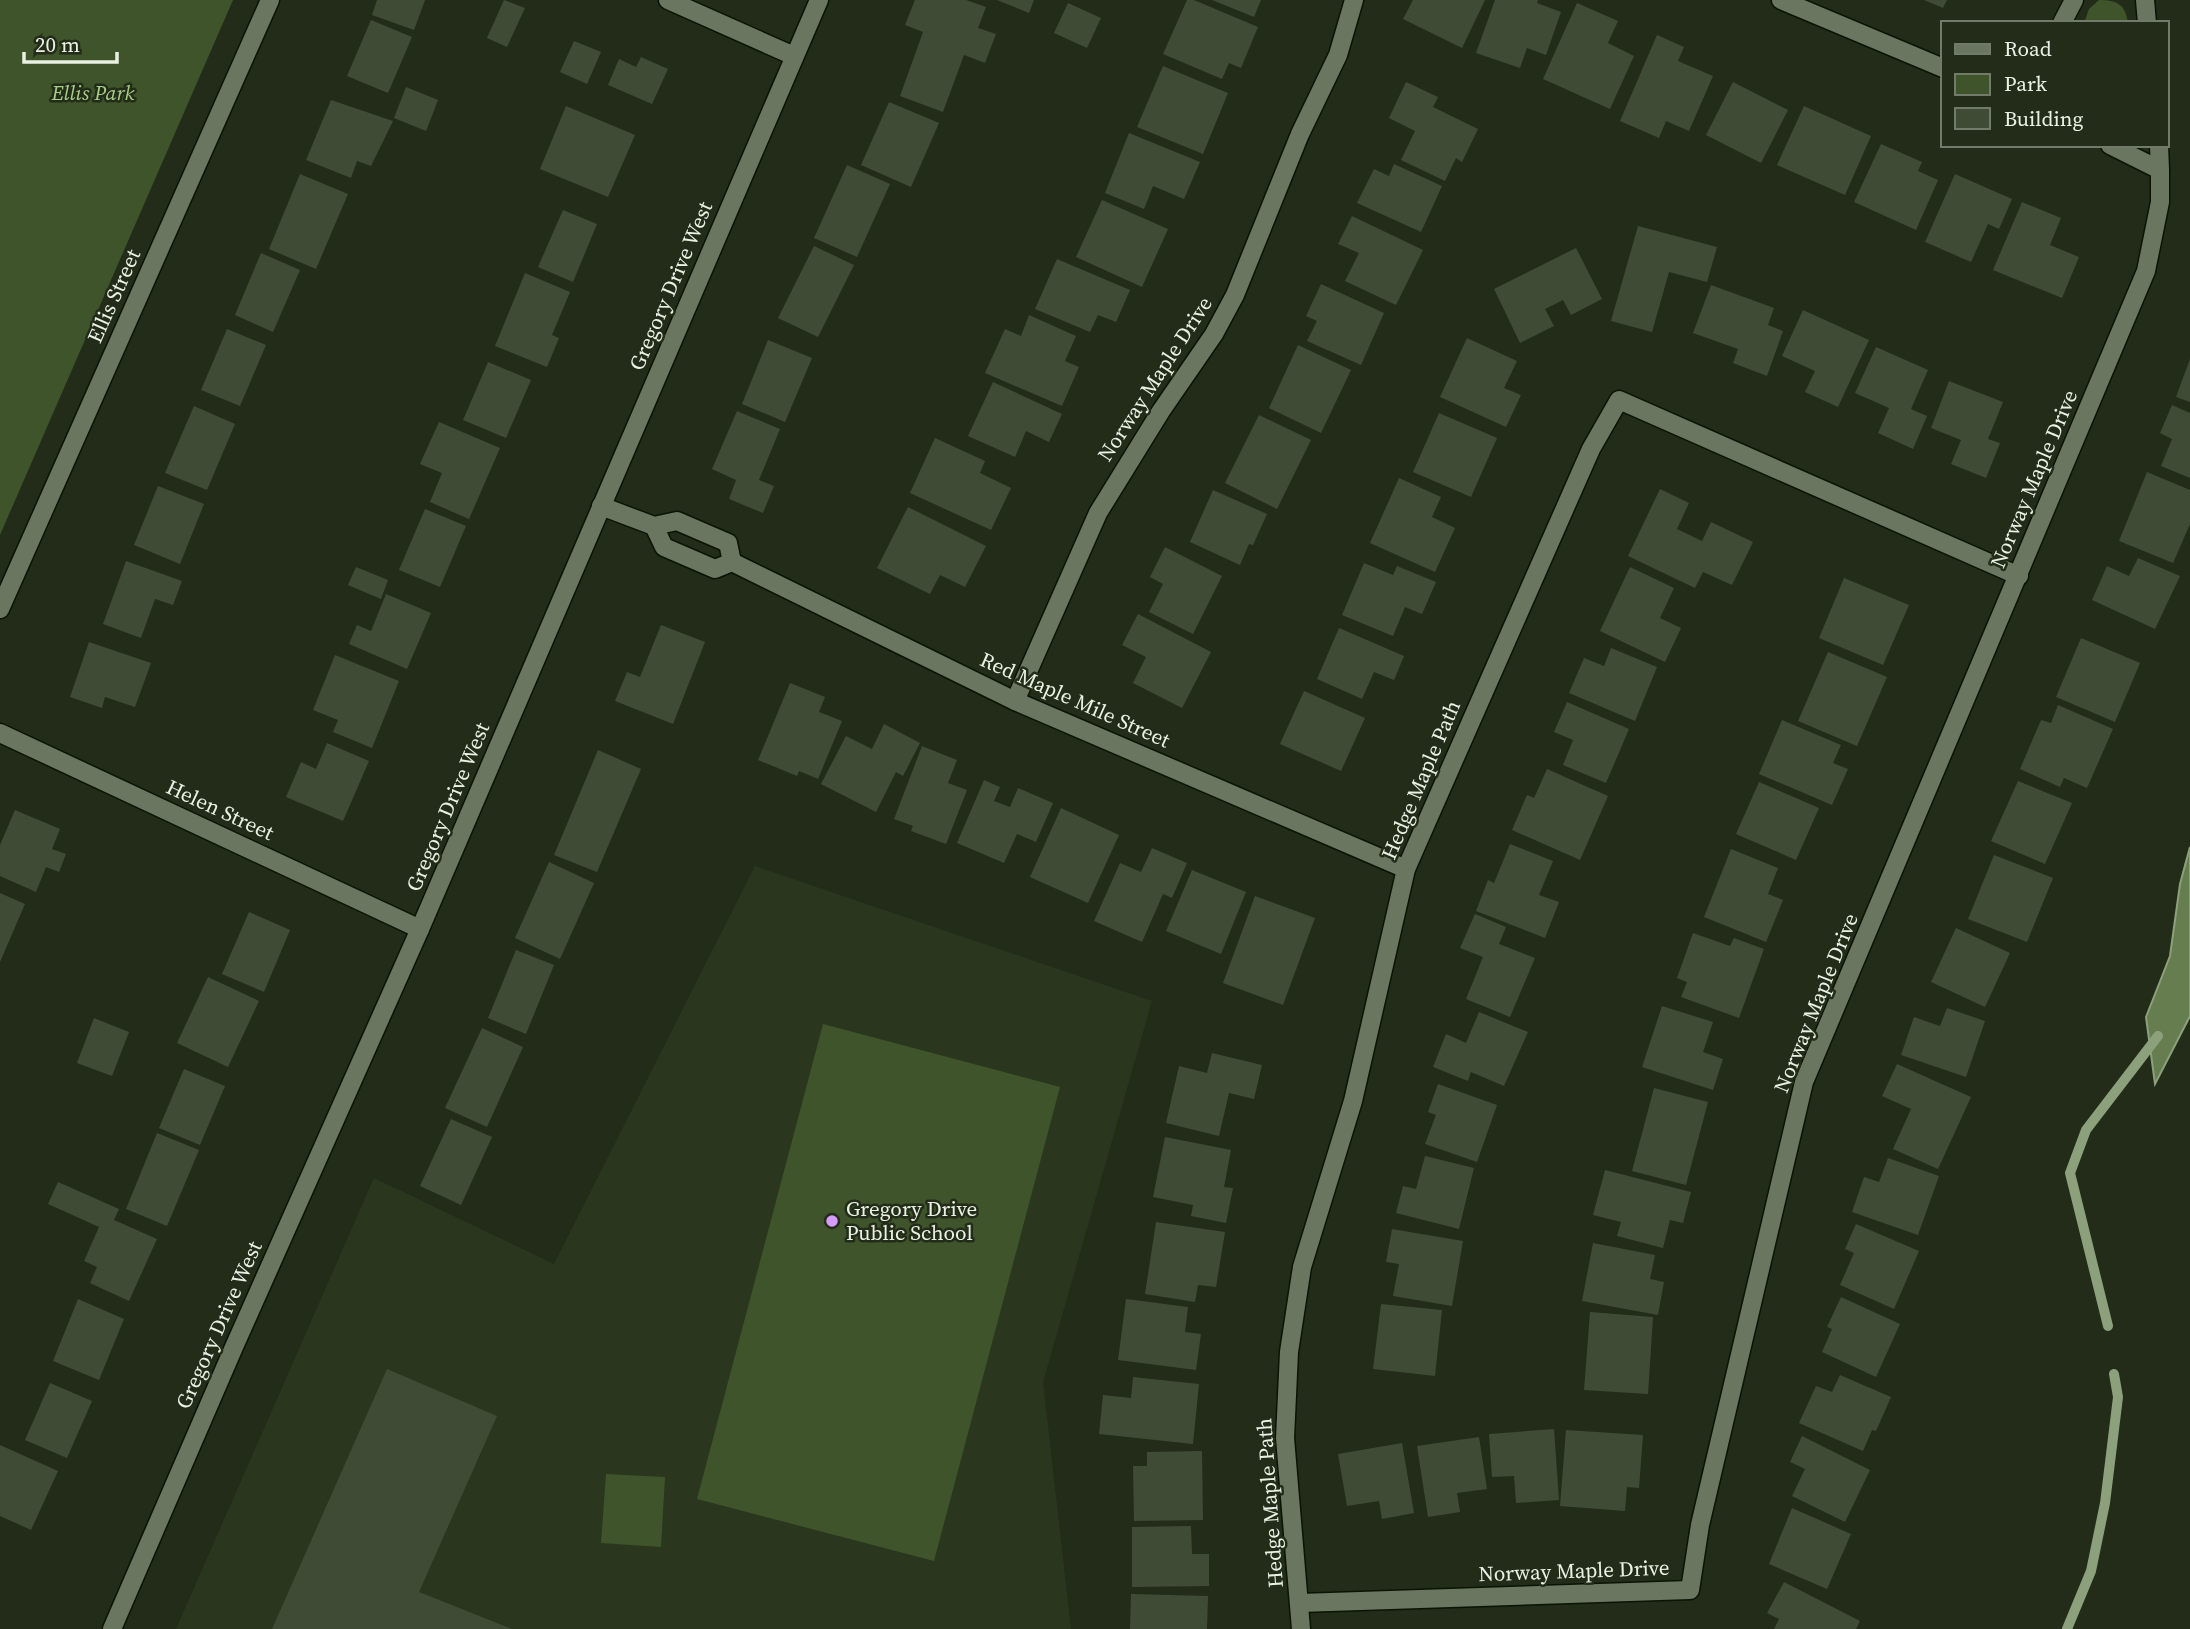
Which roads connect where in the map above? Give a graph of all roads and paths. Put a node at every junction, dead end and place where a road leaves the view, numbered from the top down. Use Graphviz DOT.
graph roads {
  1 [pos="270,0"];
  2 [pos="668,0"];
  3 [pos="819,0"];
  4 [pos="1354,0"];
  5 [pos="1781,0"];
  6 [pos="2074,0"];
  7 [pos="2145,0"];
  8 [pos="2063,21"];
  9 [pos="2147,21"];
  10 [pos="794,57"];
  11 [pos="1941,67"];
  12 [pos="2114,147"];
  13 [pos="2159,147"];
  14 [pos="2160,170"];
  15 [pos="601,506"];
  16 [pos="654,526"];
  17 [pos="732,562"];
  18 [pos="2019,576"];
  19 [pos="0,610"];
  20 [pos="1015,701"];
  21 [pos="0,733"];
  22 [pos="1406,869"];
  23 [pos="420,929"];
  24 [pos="1300,1603"];
  25 [pos="112,1629"];
  26 [pos="1301,1629"];
  1 -- 19 [label="street, Ellis Street"];
  2 -- 10 [label="street"];
  3 -- 10 [label="street, Gregory Drive West"];
  4 -- 20 [label="street, Norway Maple Drive"];
  5 -- 11 [label="street"];
  6 -- 8 [label="street"];
  7 -- 9 [label="street"];
  10 -- 15 [label="street, Gregory Drive West"];
  12 -- 14 [label="street"];
  13 -- 14 [label="street, Norway Maple Drive"];
  14 -- 18 [label="street, Norway Maple Drive"];
  15 -- 16 [label="street, Red Maple Mile Street"];
  15 -- 23 [label="street, Gregory Drive West"];
  16 -- 17 [label="street, Red Maple Mile Street"];
  16 -- 17 [label="street, Red Maple Mile Street"];
  17 -- 20 [label="street, Red Maple Mile Street"];
  18 -- 22 [label="street, Hedge Maple Path"];
  18 -- 24 [label="street, Norway Maple Drive"];
  20 -- 22 [label="street, Red Maple Mile Street"];
  21 -- 23 [label="street, Helen Street"];
  22 -- 24 [label="street, Hedge Maple Path"];
  23 -- 25 [label="street, Gregory Drive West"];
  24 -- 26 [label="street, Hedge Maple Path"];
}
